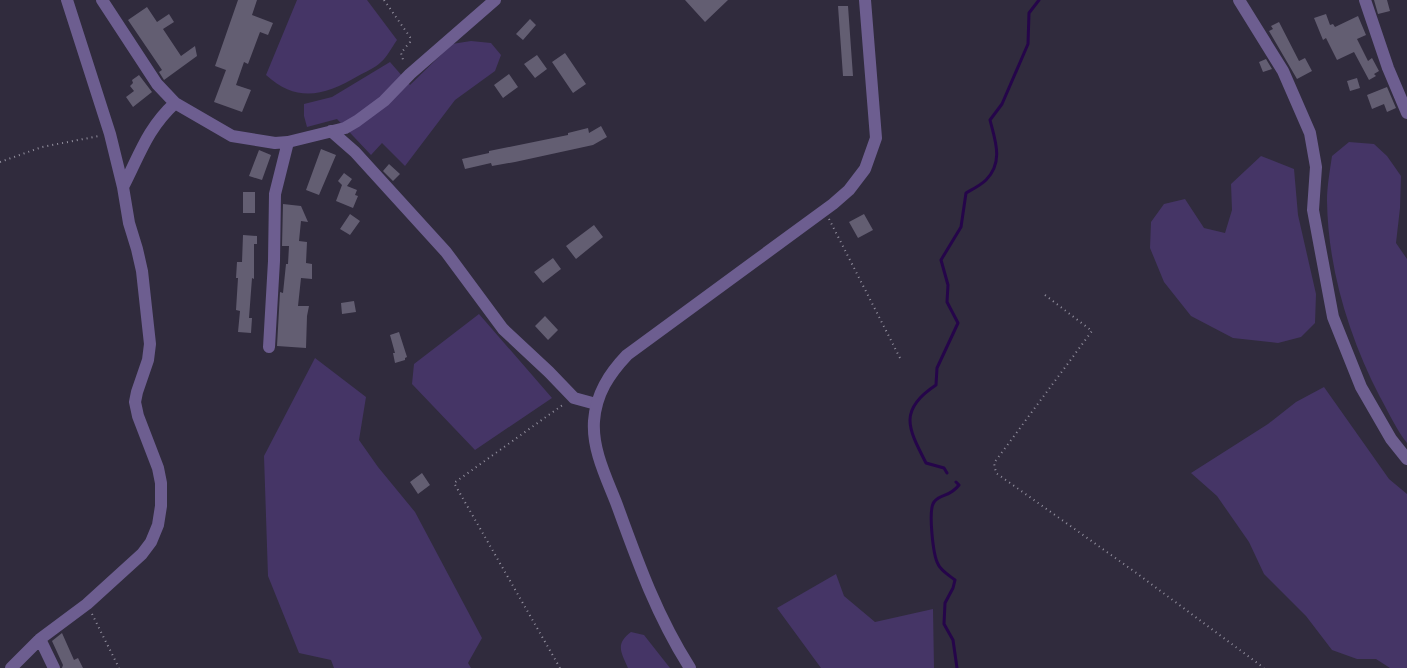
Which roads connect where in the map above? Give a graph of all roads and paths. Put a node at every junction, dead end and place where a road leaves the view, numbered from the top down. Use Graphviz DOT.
graph roads {
  1 [pos="67,0"];
  2 [pos="102,0"];
  3 [pos="384,0"];
  4 [pos="494,0"];
  5 [pos="866,0"];
  6 [pos="1239,0"];
  7 [pos="1364,0"];
  8 [pos="410,74"];
  9 [pos="175,103"];
  10 [pos="1407,113"];
  11 [pos="331,131"];
  12 [pos="110,134"];
  13 [pos="288,142"];
  14 [pos="0,162"];
  15 [pos="123,187"];
  16 [pos="824,210"];
  17 [pos="1045,295"];
  18 [pos="269,347"];
  19 [pos="901,360"];
  20 [pos="574,398"];
  21 [pos="596,404"];
  22 [pos="1407,459"];
  23 [pos="87,604"];
  24 [pos="40,639"];
  25 [pos="10,668"];
  26 [pos="54,668"];
  27 [pos="119,668"];
  28 [pos="560,668"];
  29 [pos="690,668"];
  30 [pos="1264,668"];
  1 -- 12 [label="street"];
  2 -- 9 [label="street"];
  3 -- 8 [label="path"];
  4 -- 8 [label="street"];
  5 -- 16 [label="street"];
  6 -- 22 [label="street"];
  7 -- 10 [label="street"];
  8 -- 11 [label="street"];
  9 -- 13 [label="street"];
  9 -- 15 [label="street"];
  11 -- 13 [label="street"];
  11 -- 20 [label="street"];
  12 -- 14 [label="path"];
  12 -- 15 [label="street"];
  13 -- 18 [label="street"];
  15 -- 23 [label="street"];
  16 -- 19 [label="path"];
  16 -- 21 [label="street"];
  17 -- 30 [label="path"];
  20 -- 21 [label="street"];
  20 -- 28 [label="path"];
  21 -- 29 [label="street"];
  23 -- 24 [label="street"];
  23 -- 27 [label="path"];
  24 -- 25 [label="street"];
  24 -- 26 [label="street"];
}
